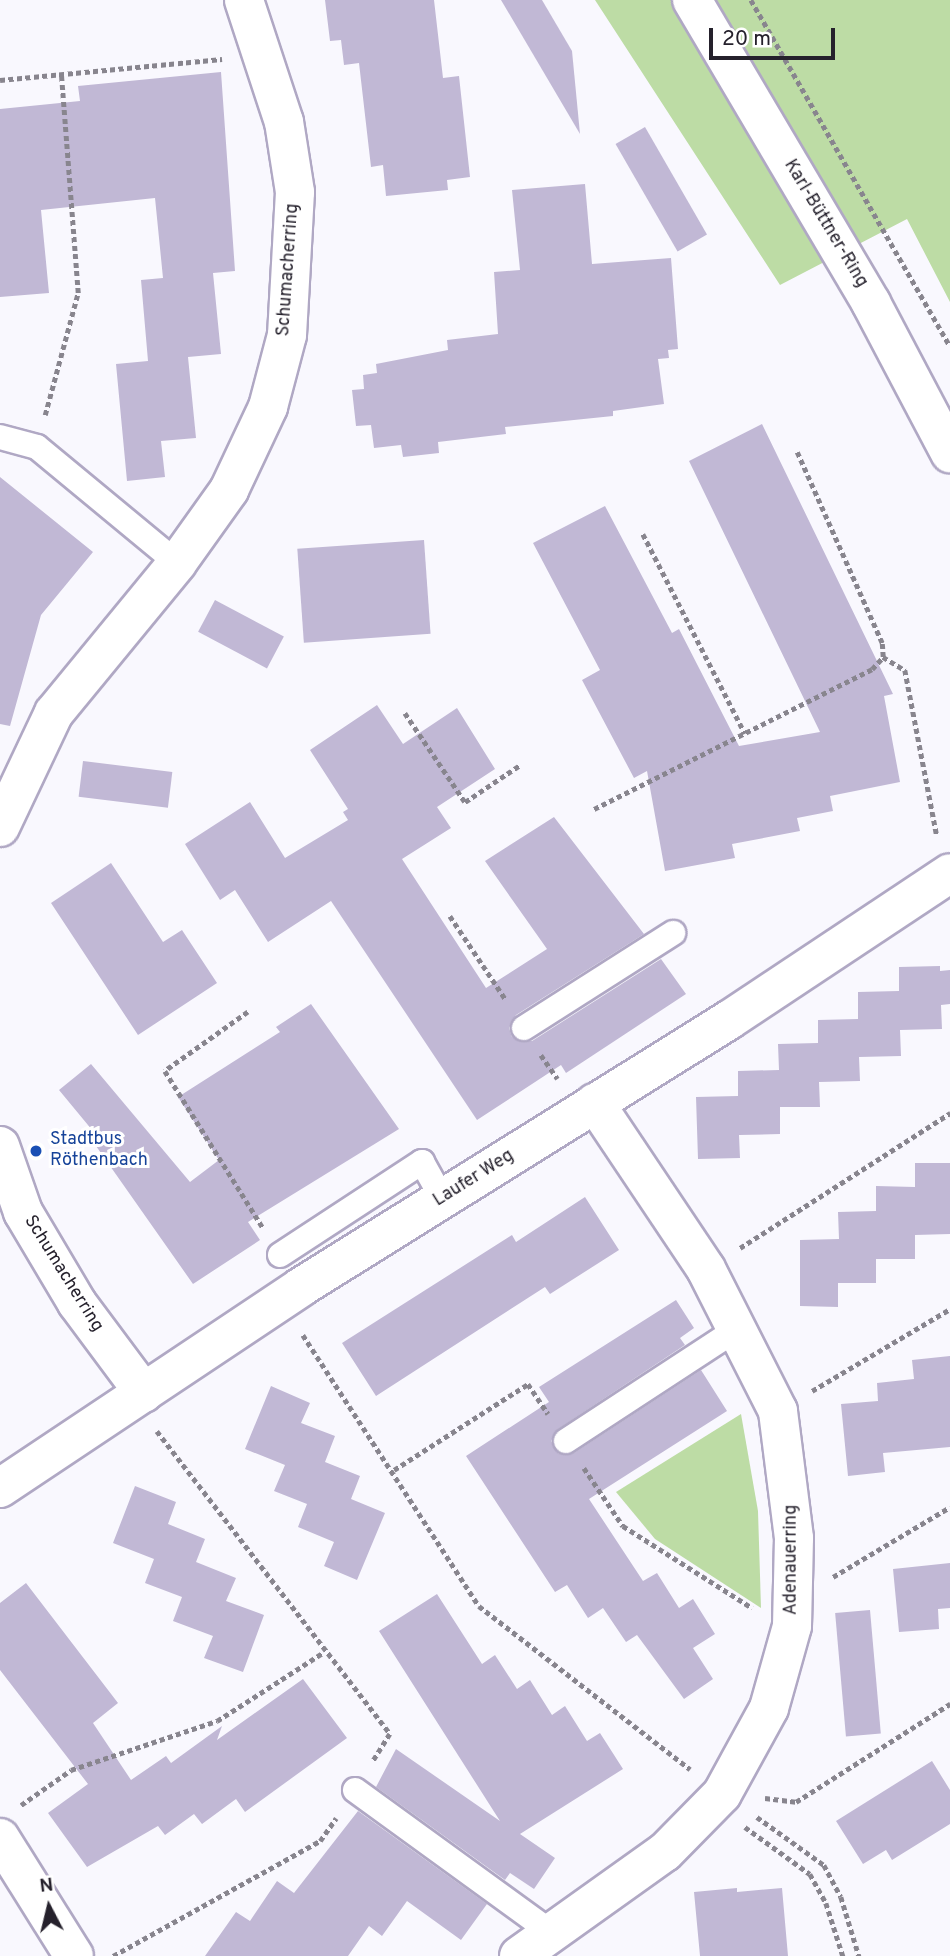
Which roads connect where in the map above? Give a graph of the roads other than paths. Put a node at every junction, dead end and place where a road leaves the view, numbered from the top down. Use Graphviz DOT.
graph roads {
  1 [pos="244,0"];
  2 [pos="692,0"];
  3 [pos="0,437"];
  4 [pos="950,453"];
  5 [pos="177,563"];
  6 [pos="0,827"];
  7 [pos="948,875"];
  8 [pos="673,933"];
  9 [pos="524,1028"];
  10 [pos="595,1103"];
  11 [pos="0,1146"];
  12 [pos="442,1198"];
  13 [pos="280,1255"];
  14 [pos="740,1327"];
  15 [pos="138,1396"];
  16 [pos="566,1441"];
  17 [pos="0,1488"];
  18 [pos="355,1790"];
  19 [pos="5,1825"];
  20 [pos="552,1933"];
  21 [pos="74,1956"];
  22 [pos="519,1956"];
  1 -- 5 [label="street, Schumacherring"];
  2 -- 4 [label="street, Karl-Büttner-Ring"];
  3 -- 5 [label="lane"];
  5 -- 6 [label="street, Schumacherring"];
  7 -- 10 [label="street, Laufer Weg"];
  8 -- 9 [label="lane"];
  10 -- 12 [label="street, Laufer Weg"];
  10 -- 14 [label="street, Adenauerring"];
  11 -- 15 [label="street, Schumacherring"];
  12 -- 13 [label="lane"];
  12 -- 15 [label="street, Laufer Weg"];
  14 -- 16 [label="lane"];
  14 -- 20 [label="street, Adenauerring"];
  15 -- 17 [label="street, Laufer Weg"];
  18 -- 20 [label="lane"];
  19 -- 21 [label="street"];
  20 -- 22 [label="street, Adenauerring"];
}
